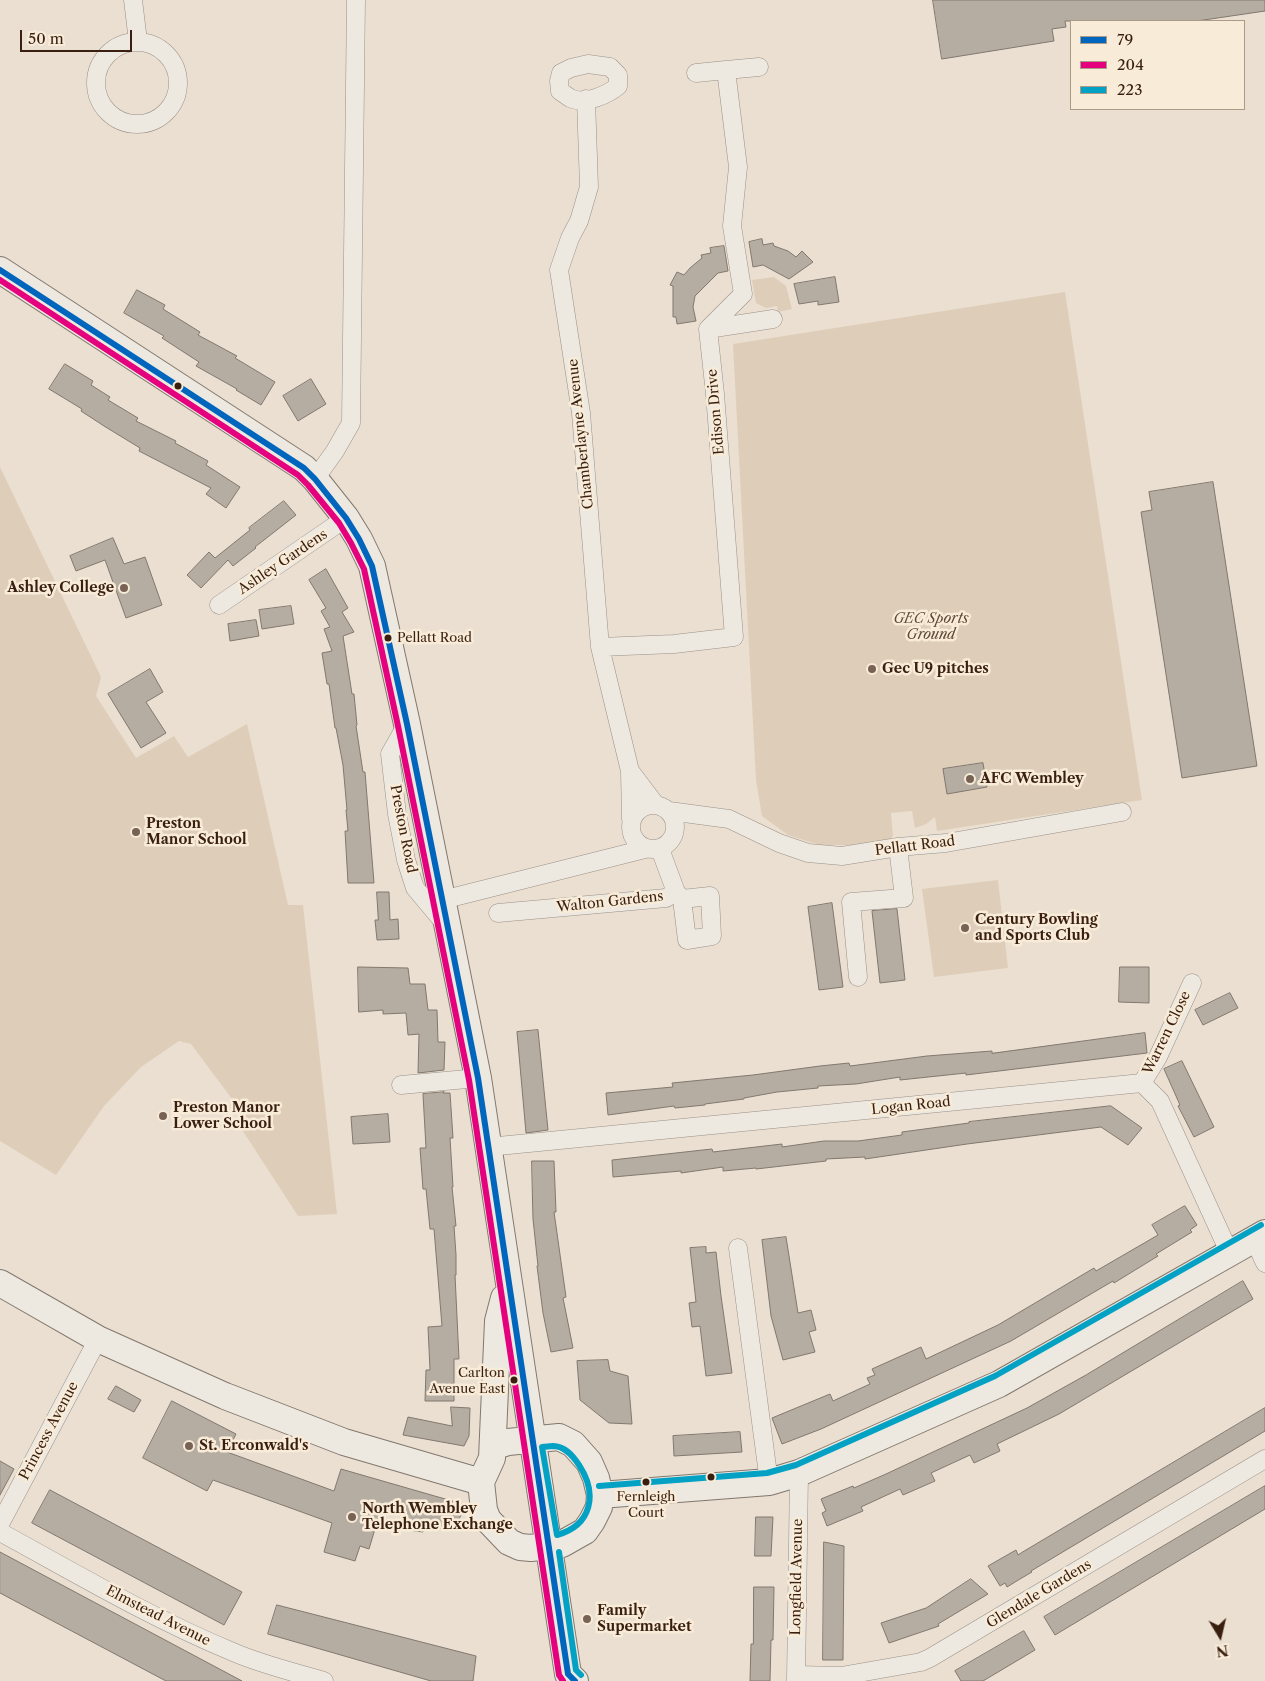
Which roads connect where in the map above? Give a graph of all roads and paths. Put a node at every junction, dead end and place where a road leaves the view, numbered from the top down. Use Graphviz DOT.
graph roads {
  1 [pos="133,0"];
  2 [pos="356,0"];
  3 [pos="138,41"];
  4 [pos="759,67"];
  5 [pos="726,70"];
  6 [pos="696,73"];
  7 [pos="586,99"];
  8 [pos="0,270"];
  9 [pos="773,319"];
  10 [pos="708,329"];
  11 [pos="315,479"];
  12 [pos="346,518"];
  13 [pos="219,605"];
  14 [pos="600,647"];
  15 [pos="407,724"];
  16 [pos="630,771"];
  17 [pos="662,808"];
  18 [pos="1122,812"];
  19 [pos="714,817"];
  20 [pos="631,825"];
  21 [pos="674,836"];
  22 [pos="898,847"];
  23 [pos="652,849"];
  24 [pos="607,858"];
  25 [pos="442,900"];
  26 [pos="498,913"];
  27 [pos="448,927"];
  28 [pos="858,977"];
  29 [pos="1192,983"];
  30 [pos="478,1078"];
  31 [pos="1142,1083"];
  32 [pos="401,1085"];
  33 [pos="488,1147"];
  34 [pos="1259,1236"];
  35 [pos="738,1248"];
  36 [pos="1230,1254"];
  37 [pos="1265,1263"];
  38 [pos="0,1283"];
  39 [pos="509,1284"];
  40 [pos="98,1339"];
  41 [pos="532,1440"];
  42 [pos="493,1447"];
  43 [pos="1265,1459"];
  44 [pos="799,1473"];
  45 [pos="481,1482"];
  46 [pos="769,1482"];
  47 [pos="600,1495"];
  48 [pos="0,1524"];
  49 [pos="0,1532"];
  50 [pos="550,1546"];
  51 [pos="796,1678"];
  52 [pos="569,1679"];
  53 [pos="324,1681"];
  1 -- 3 [label="street"];
  2 -- 11 [label="street"];
  3 -- 3 [label="street"];
  4 -- 5 [label="street"];
  5 -- 6 [label="street"];
  5 -- 10 [label="street"];
  7 -- 14 [label="street, Chamberlayne Avenue"];
  8 -- 11 [label="street, Preston Road"];
  9 -- 10 [label="street"];
  10 -- 14 [label="street, Edison Drive"];
  11 -- 12 [label="street, Preston Road"];
  12 -- 13 [label="street, Ashley Gardens"];
  12 -- 15 [label="street, Preston Road"];
  14 -- 16 [label="street, Chamberlayne Avenue"];
  15 -- 25 [label="street, Preston Road"];
  15 -- 27 [label="street, Preston Road"];
  16 -- 17 [label="street, Chamberlayne Avenue"];
  16 -- 20 [label="street, Chamberlayne Avenue"];
  17 -- 19 [label="street, Pellatt Road"];
  17 -- 20 [label="street"];
  17 -- 21 [label="street"];
  18 -- 22 [label="street, Pellatt Road"];
  19 -- 21 [label="street"];
  19 -- 22 [label="street, Pellatt Road"];
  20 -- 23 [label="street"];
  20 -- 24 [label="street"];
  21 -- 23 [label="street"];
  22 -- 28 [label="street"];
  23 -- 24 [label="street"];
  23 -- 26 [label="street, Walton Gardens"];
  24 -- 25 [label="street"];
  25 -- 27 [label="street, Preston Road"];
  27 -- 30 [label="street, Preston Road"];
  29 -- 31 [label="street, Warren Close"];
  30 -- 32 [label="street"];
  30 -- 33 [label="street, Preston Road"];
  31 -- 33 [label="street, Logan Road"];
  31 -- 36 [label="street"];
  33 -- 39 [label="street, Preston Road"];
  34 -- 36 [label="street"];
  34 -- 37 [label="street"];
  35 -- 46 [label="street"];
  36 -- 44 [label="street"];
  38 -- 40 [label="street"];
  39 -- 41 [label="street, Preston Road"];
  39 -- 42 [label="street, Preston Road"];
  40 -- 45 [label="street"];
  40 -- 48 [label="street, Princess Avenue"];
  41 -- 42 [label="street"];
  41 -- 47 [label="street"];
  41 -- 50 [label="street, Preston Road"];
  42 -- 45 [label="street"];
  43 -- 51 [label="street, Glendale Gardens"];
  44 -- 46 [label="street"];
  44 -- 51 [label="street, Longfield Avenue"];
  45 -- 50 [label="street"];
  46 -- 47 [label="street"];
  47 -- 50 [label="street"];
  49 -- 53 [label="street, Elmstead Avenue"];
  50 -- 52 [label="street, Preston Road"];
}
